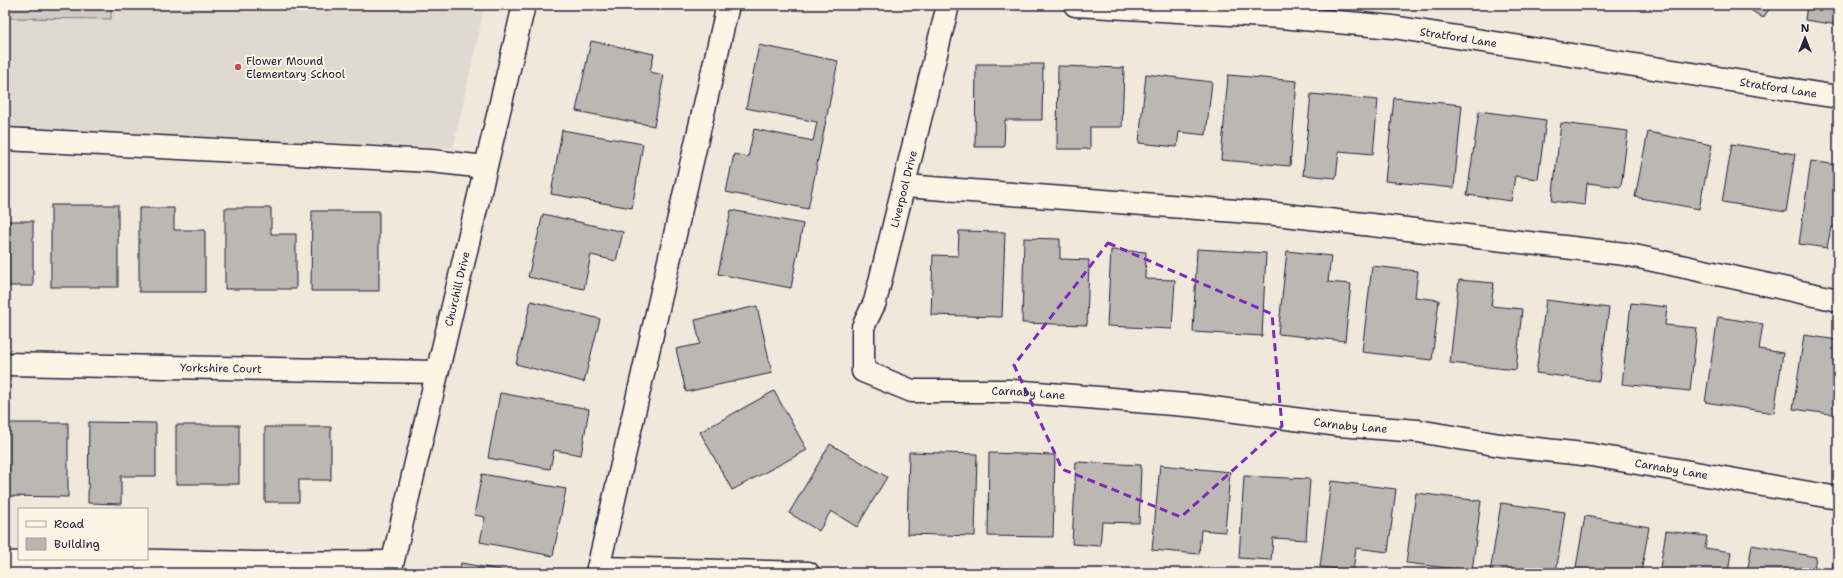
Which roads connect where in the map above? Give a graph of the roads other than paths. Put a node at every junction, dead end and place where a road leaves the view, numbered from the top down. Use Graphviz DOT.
graph roads {
  1 [pos="524,5"];
  2 [pos="728,5"];
  3 [pos="948,5"];
  4 [pos="1075,5"];
  5 [pos="1838,98"];
  6 [pos="5,139"];
  7 [pos="485,167"];
  8 [pos="904,186"];
  9 [pos="1838,300"];
  10 [pos="5,364"];
  11 [pos="863,371"];
  12 [pos="436,372"];
  13 [pos="1838,498"];
  14 [pos="5,563"];
  15 [pos="391,568"];
  16 [pos="597,571"];
  17 [pos="808,573"];
  1 -- 7 [label="street, Churchill Drive"];
  2 -- 16 [label="street"];
  3 -- 8 [label="street, Liverpool Drive"];
  4 -- 5 [label="street, Stratford Lane"];
  6 -- 7 [label="street"];
  7 -- 12 [label="street, Churchill Drive"];
  8 -- 9 [label="street"];
  8 -- 11 [label="street, Liverpool Drive"];
  10 -- 12 [label="street, Yorkshire Court"];
  11 -- 13 [label="street, Carnaby Lane"];
  12 -- 15 [label="street, Churchill Drive"];
  14 -- 15 [label="street"];
  16 -- 17 [label="street"];
}
